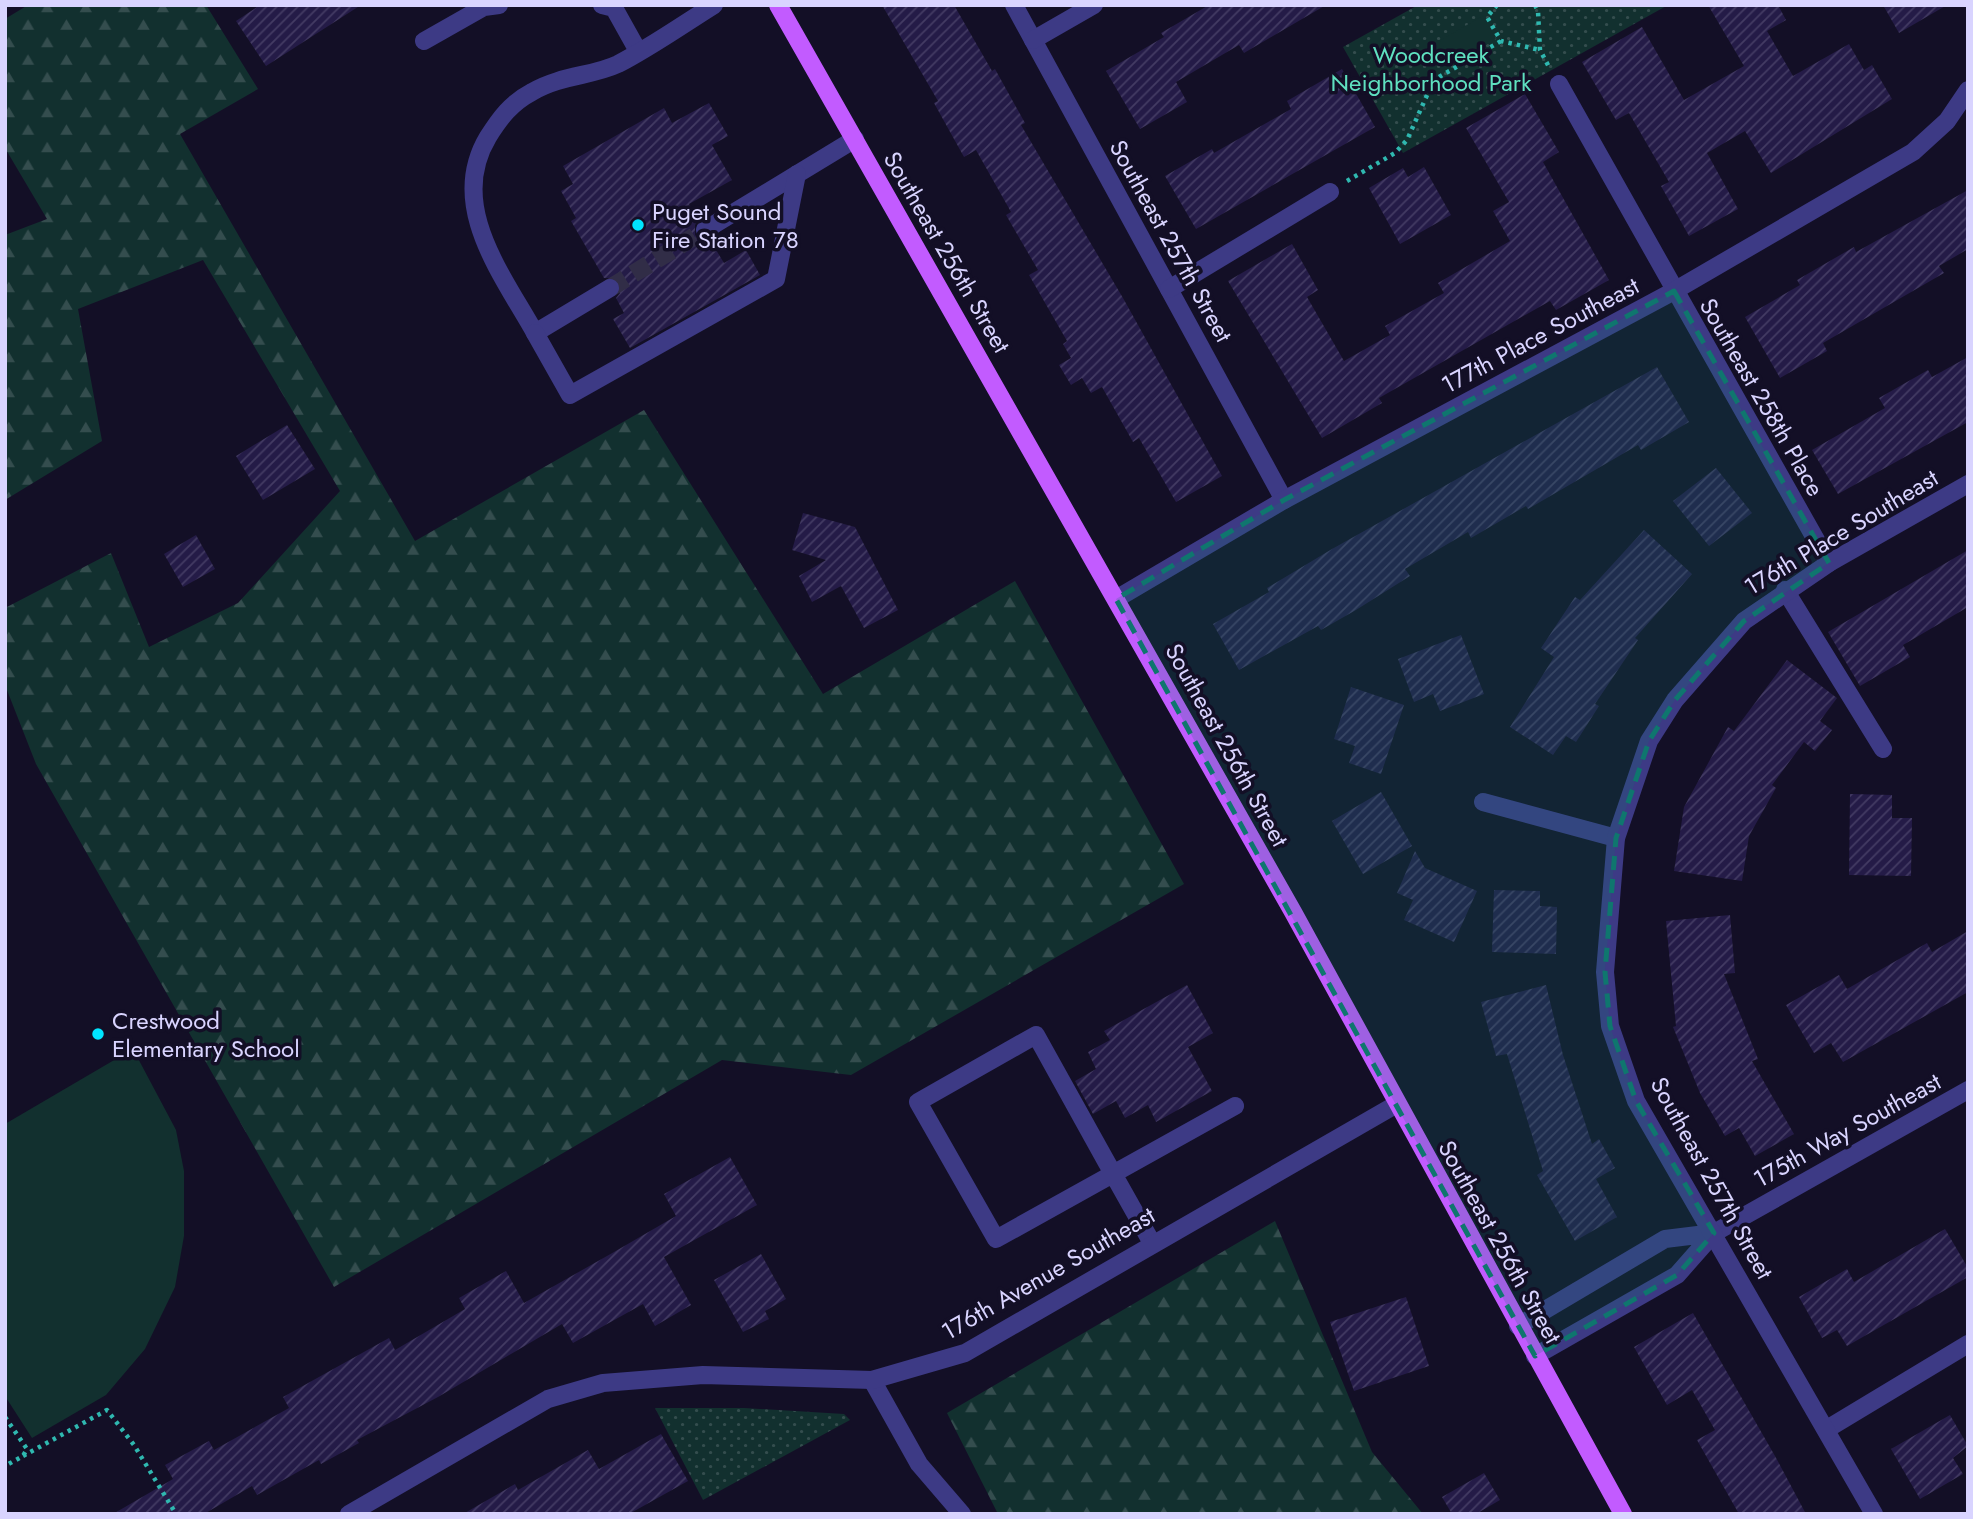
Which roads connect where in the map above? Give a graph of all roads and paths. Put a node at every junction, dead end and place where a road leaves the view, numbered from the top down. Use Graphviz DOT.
graph roads {
  1 [pos="499,5"];
  2 [pos="602,5"];
  3 [pos="714,5"];
  4 [pos="778,5"];
  5 [pos="1014,5"];
  6 [pos="1094,5"];
  7 [pos="1497,5"];
  8 [pos="1535,5"];
  9 [pos="1034,40"];
  10 [pos="424,41"];
  11 [pos="1501,41"];
  12 [pos="1540,50"];
  13 [pos="638,51"];
  14 [pos="1559,84"];
  15 [pos="1968,90"];
  16 [pos="855,139"];
  17 [pos="797,174"];
  18 [pos="1330,192"];
  19 [pos="705,230"];
  20 [pos="610,288"];
  21 [pos="1169,289"];
  22 [pos="1674,291"];
  23 [pos="535,333"];
  24 [pos="1968,484"];
  25 [pos="1284,500"];
  26 [pos="1829,563"];
  27 [pos="1785,590"];
  28 [pos="1116,599"];
  29 [pos="1883,749"];
  30 [pos="1483,802"];
  31 [pos="1616,838"];
  32 [pos="1968,1090"];
  33 [pos="1397,1104"];
  34 [pos="1235,1106"];
  35 [pos="1113,1173"];
  36 [pos="1714,1233"];
  37 [pos="1152,1243"];
  38 [pos="1518,1326"];
  39 [pos="1968,1344"];
  40 [pos="1535,1356"];
  41 [pos="872,1380"];
  42 [pos="5,1417"];
  43 [pos="1827,1429"];
  44 [pos="23,1456"];
  45 [pos="5,1466"];
  46 [pos="176,1514"];
  47 [pos="349,1514"];
  48 [pos="962,1514"];
  49 [pos="1623,1514"];
  50 [pos="1874,1514"];
  1 -- 10 [label="street"];
  2 -- 13 [label="street"];
  3 -- 13 [label="street"];
  4 -- 16 [label="main road, Southeast 256th Street"];
  5 -- 9 [label="street, Southeast 257th Street"];
  6 -- 9 [label="street"];
  7 -- 11 [label="path"];
  8 -- 12 [label="path"];
  9 -- 21 [label="street, Southeast 257th Street"];
  11 -- 12 [label="path"];
  11 -- 18 [label="path"];
  12 -- 14 [label="path"];
  13 -- 23 [label="street"];
  14 -- 22 [label="street, Southeast 258th Place"];
  15 -- 22 [label="street, 177th Place Southeast"];
  16 -- 17 [label="street"];
  16 -- 28 [label="main road, Southeast 256th Street"];
  17 -- 19 [label="street"];
  17 -- 23 [label="street"];
  18 -- 21 [label="street"];
  20 -- 23 [label="street"];
  21 -- 25 [label="street, Southeast 257th Street"];
  22 -- 25 [label="street, 177th Place Southeast"];
  22 -- 26 [label="street, Southeast 258th Place"];
  24 -- 26 [label="street, 176th Place Southeast"];
  25 -- 28 [label="street, 177th Place Southeast"];
  26 -- 27 [label="street, 176th Place Southeast"];
  27 -- 29 [label="street"];
  27 -- 31 [label="street, 176th Place Southeast"];
  28 -- 33 [label="main road, Southeast 256th Street"];
  30 -- 31 [label="street"];
  31 -- 36 [label="street, Southeast 257th Street"];
  32 -- 36 [label="street, 175th Way Southeast"];
  33 -- 37 [label="street, 176th Avenue Southeast"];
  33 -- 38 [label="main road, Southeast 256th Street"];
  34 -- 35 [label="street"];
  35 -- 35 [label="street"];
  35 -- 37 [label="street"];
  36 -- 38 [label="street, 175th Way Southeast"];
  36 -- 40 [label="street, 175th Way Southeast"];
  36 -- 43 [label="street, Southeast 257th Street"];
  37 -- 41 [label="street, 176th Avenue Southeast"];
  38 -- 40 [label="main road, Southeast 256th Street"];
  39 -- 43 [label="street"];
  40 -- 49 [label="main road, Southeast 256th Street"];
  41 -- 47 [label="street, 176th Avenue Southeast"];
  41 -- 48 [label="street"];
  42 -- 44 [label="path"];
  43 -- 50 [label="street, Southeast 257th Street"];
  44 -- 45 [label="path"];
  44 -- 46 [label="path"];
}
